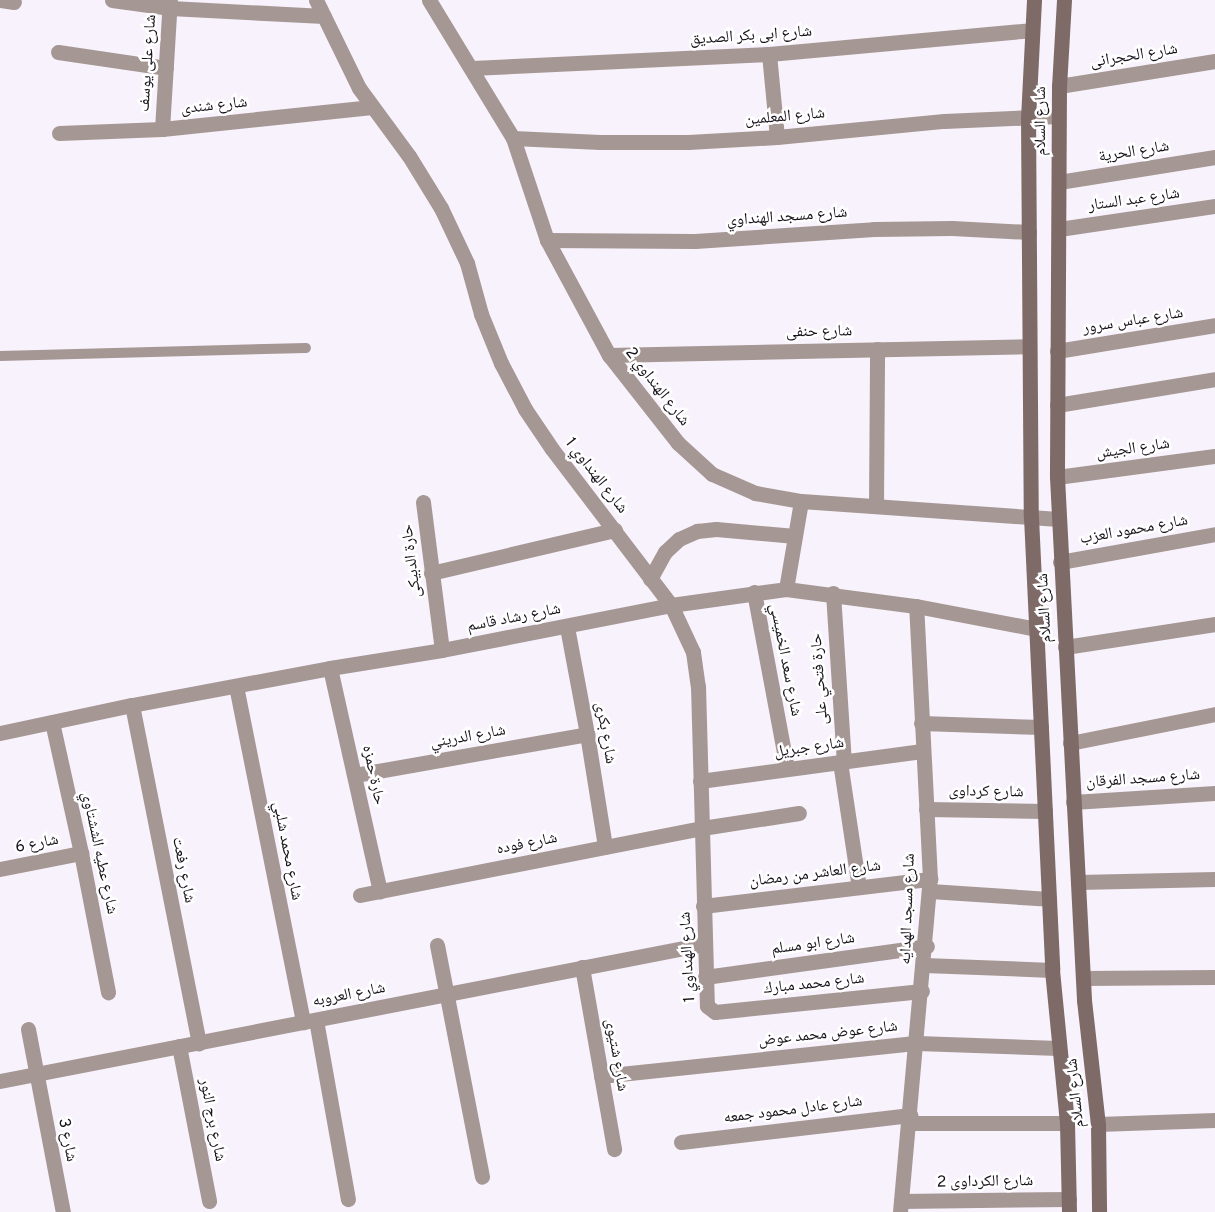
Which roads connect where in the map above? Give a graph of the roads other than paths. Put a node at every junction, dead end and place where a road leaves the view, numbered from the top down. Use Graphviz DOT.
graph roads {
  1 [pos="112,0"];
  2 [pos="316,0"];
  3 [pos="429,0"];
  4 [pos="1034,0"];
  5 [pos="1064,0"];
  6 [pos="170,4"];
  7 [pos="324,16"];
  8 [pos="1031,30"];
  9 [pos="58,52"];
  10 [pos="769,54"];
  11 [pos="1215,61"];
  12 [pos="166,68"];
  13 [pos="472,68"];
  14 [pos="1059,86"];
  15 [pos="372,107"];
  16 [pos="1058,116"];
  17 [pos="1028,117"];
  18 [pos="162,129"];
  19 [pos="58,133"];
  20 [pos="777,137"];
  21 [pos="513,138"];
  22 [pos="1215,157"];
  23 [pos="1059,182"];
  24 [pos="1215,206"];
  25 [pos="1059,230"];
  26 [pos="1029,232"];
  27 [pos="547,240"];
  28 [pos="1215,325"];
  29 [pos="1029,346"];
  30 [pos="306,348"];
  31 [pos="877,349"];
  32 [pos="1057,351"];
  33 [pos="609,355"];
  34 [pos="0,356"];
  35 [pos="1215,379"];
  36 [pos="1057,405"];
  37 [pos="1215,456"];
  38 [pos="1057,477"];
  39 [pos="801,501"];
  40 [pos="423,502"];
  41 [pos="876,506"];
  42 [pos="1031,517"];
  43 [pos="1058,519"];
  44 [pos="615,530"];
  45 [pos="1215,534"];
  46 [pos="795,536"];
  47 [pos="1060,562"];
  48 [pos="431,573"];
  49 [pos="650,579"];
  50 [pos="786,589"];
  51 [pos="754,592"];
  52 [pos="833,593"];
  53 [pos="671,605"];
  54 [pos="916,606"];
  55 [pos="1215,624"];
  56 [pos="567,627"];
  57 [pos="1037,629"];
  58 [pos="1065,647"];
  59 [pos="442,650"];
  60 [pos="330,668"];
  61 [pos="236,686"];
  62 [pos="132,705"];
  63 [pos="1215,714"];
  64 [pos="52,722"];
  65 [pos="921,723"];
  66 [pos="1041,727"];
  67 [pos="0,733"];
  68 [pos="587,734"];
  69 [pos="1070,743"];
  70 [pos="922,751"];
  71 [pos="842,762"];
  72 [pos="788,769"];
  73 [pos="355,775"];
  74 [pos="700,781"];
  75 [pos="1215,793"];
  76 [pos="1073,802"];
  77 [pos="926,808"];
  78 [pos="1045,811"];
  79 [pos="799,813"];
  80 [pos="702,828"];
  81 [pos="605,847"];
  82 [pos="81,853"];
  83 [pos="0,869"];
  84 [pos="1215,879"];
  85 [pos="1078,882"];
  86 [pos="930,885"];
  87 [pos="860,887"];
  88 [pos="380,891"];
  89 [pos="360,895"];
  90 [pos="1049,899"];
  91 [pos="703,906"];
  92 [pos="705,944"];
  93 [pos="437,945"];
  94 [pos="927,946"];
  95 [pos="924,965"];
  96 [pos="582,968"];
  97 [pos="1052,970"];
  98 [pos="705,977"];
  99 [pos="1215,977"];
  100 [pos="1083,978"];
  101 [pos="922,991"];
  102 [pos="108,992"];
  103 [pos="447,994"];
  104 [pos="710,1010"];
  105 [pos="310,1021"];
  106 [pos="28,1029"];
  107 [pos="200,1043"];
  108 [pos="917,1043"];
  109 [pos="179,1046"];
  110 [pos="1058,1048"];
  111 [pos="36,1074"];
  112 [pos="601,1076"];
  113 [pos="0,1081"];
  114 [pos="910,1119"];
  115 [pos="1215,1120"];
  116 [pos="1067,1124"];
  117 [pos="1098,1124"];
  118 [pos="681,1142"];
  119 [pos="614,1149"];
  120 [pos="482,1177"];
  121 [pos="348,1199"];
  122 [pos="209,1201"];
  123 [pos="1069,1205"];
  124 [pos="901,1207"];
  125 [pos="63,1212"];
  126 [pos="1099,1212"];
  1 -- 6 [label="street"];
  2 -- 7 [label="street, شارع الهنداوي 1"];
  3 -- 13 [label="street, شارع الهنداوي 2"];
  4 -- 8 [label="street, شارع السلام"];
  5 -- 14 [label="street, شارع السلام"];
  6 -- 7 [label="street"];
  6 -- 12 [label="street, شارع على يوسف"];
  7 -- 15 [label="street, شارع الهنداوي 1"];
  8 -- 10 [label="street, شارع ابى بكر الصديق"];
  8 -- 17 [label="street, شارع السلام"];
  9 -- 12 [label="street"];
  10 -- 13 [label="street, شارع ابى بكر الصديق"];
  10 -- 20 [label="street"];
  11 -- 14 [label="street, شارع الحجرانى"];
  12 -- 18 [label="street, شارع على يوسف"];
  13 -- 21 [label="street, شارع الهنداوي 2"];
  14 -- 16 [label="street, شارع السلام"];
  15 -- 18 [label="street, شارع شندى"];
  15 -- 44 [label="street, شارع الهنداوي 1"];
  16 -- 17 [label="street, شارع المعلمين"];
  16 -- 23 [label="street, شارع السلام"];
  17 -- 20 [label="street, شارع المعلمين"];
  17 -- 26 [label="street, شارع السلام"];
  18 -- 19 [label="street, شارع شندى"];
  20 -- 21 [label="street, شارع المعلمين"];
  21 -- 27 [label="street, شارع الهنداوي 2"];
  22 -- 23 [label="street, شارع الحرية"];
  23 -- 25 [label="street, شارع السلام"];
  24 -- 25 [label="street, شارع عبد الستار"];
  25 -- 32 [label="street, شارع السلام"];
  26 -- 27 [label="street, شارع مسجد الهنداوي"];
  26 -- 29 [label="street, شارع السلام"];
  27 -- 33 [label="street, شارع الهنداوي 2"];
  28 -- 32 [label="street, شارع عباس سرور"];
  29 -- 31 [label="street, شارع حنفى"];
  29 -- 42 [label="street, شارع السلام"];
  30 -- 34 [label="lane"];
  31 -- 33 [label="street, شارع حنفى"];
  31 -- 41 [label="street"];
  32 -- 36 [label="street, شارع السلام"];
  33 -- 39 [label="street, شارع الهنداوي 2"];
  35 -- 36 [label="street"];
  36 -- 38 [label="street, شارع السلام"];
  37 -- 38 [label="street, شارع الجيش"];
  38 -- 43 [label="street, شارع السلام"];
  39 -- 41 [label="street, شارع الهنداوي 2"];
  39 -- 46 [label="street"];
  40 -- 48 [label="street, حارة الدبيكى"];
  41 -- 42 [label="street, شارع الهنداوي 2"];
  42 -- 43 [label="street, شارع الهنداوي 2"];
  42 -- 57 [label="street, شارع السلام"];
  43 -- 47 [label="street, شارع السلام"];
  44 -- 48 [label="street"];
  44 -- 49 [label="street, شارع الهنداوي 1"];
  45 -- 47 [label="street, شارع محمود العزب"];
  46 -- 49 [label="street"];
  46 -- 50 [label="street"];
  47 -- 58 [label="street, شارع السلام"];
  48 -- 59 [label="street, حارة الدبيكى"];
  49 -- 53 [label="street, شارع الهنداوي 1"];
  50 -- 51 [label="street, شارع رشاد قاسم"];
  50 -- 52 [label="street, شارع رشاد قاسم"];
  51 -- 53 [label="street, شارع رشاد قاسم"];
  51 -- 72 [label="street, شارع سعد الخميسي"];
  52 -- 54 [label="street, شارع رشاد قاسم"];
  52 -- 71 [label="street, حارة فتحي على"];
  53 -- 56 [label="street, شارع رشاد قاسم"];
  53 -- 74 [label="street, شارع الهنداوي 1"];
  54 -- 57 [label="street, شارع رشاد قاسم"];
  54 -- 65 [label="street, شارع مسجد الهدايه"];
  55 -- 58 [label="street"];
  56 -- 59 [label="street, شارع رشاد قاسم"];
  56 -- 68 [label="street, شارع بكرى"];
  57 -- 66 [label="street, شارع السلام"];
  58 -- 69 [label="street, شارع السلام"];
  59 -- 60 [label="street, شارع رشاد قاسم"];
  60 -- 61 [label="street, شارع رشاد قاسم"];
  60 -- 73 [label="street, حارة حمزه"];
  61 -- 62 [label="street, شارع رشاد قاسم"];
  61 -- 105 [label="street, شارع محمد شلبي"];
  62 -- 64 [label="street, شارع رشاد قاسم"];
  62 -- 107 [label="street, شارع رفعت"];
  63 -- 69 [label="street"];
  64 -- 67 [label="street, شارع رشاد قاسم"];
  64 -- 82 [label="street, شارع عطيه الششتاوي"];
  65 -- 66 [label="street"];
  65 -- 70 [label="street, شارع مسجد الهدايه"];
  66 -- 78 [label="street, شارع السلام"];
  68 -- 73 [label="street, شارع الدريني"];
  68 -- 81 [label="street, شارع بكرى"];
  69 -- 76 [label="street, شارع السلام"];
  70 -- 71 [label="street, شارع جبريل"];
  70 -- 77 [label="street, شارع مسجد الهدايه"];
  71 -- 72 [label="street, شارع جبريل"];
  71 -- 87 [label="street, حارة فتحي على"];
  72 -- 74 [label="street, شارع جبريل"];
  73 -- 88 [label="street, حارة حمزه"];
  74 -- 80 [label="street, شارع الهنداوي 1"];
  75 -- 76 [label="street, شارع مسجد الفرقان"];
  76 -- 85 [label="street, شارع السلام"];
  77 -- 78 [label="street, شارع كرداوى"];
  77 -- 86 [label="street, شارع مسجد الهدايه"];
  78 -- 90 [label="street, شارع السلام"];
  79 -- 80 [label="street, شارع فوده"];
  80 -- 81 [label="street, شارع فوده"];
  80 -- 91 [label="street, شارع الهنداوي 1"];
  81 -- 88 [label="street, شارع فوده"];
  82 -- 83 [label="street, شارع 6"];
  82 -- 102 [label="street, شارع عطيه الششتاوي"];
  84 -- 85 [label="street"];
  85 -- 100 [label="street, شارع السلام"];
  86 -- 87 [label="street, شارع العاشر من رمضان"];
  86 -- 90 [label="street, شارع العاشر من رمضان"];
  86 -- 94 [label="street, شارع مسجد الهدايه"];
  87 -- 91 [label="street, شارع العاشر من رمضان"];
  88 -- 89 [label="street, شارع فوده"];
  90 -- 97 [label="street, شارع السلام"];
  91 -- 92 [label="street, شارع الهنداوي 1"];
  92 -- 96 [label="street, شارع العروبه"];
  92 -- 98 [label="street, شارع الهنداوي 1"];
  93 -- 103 [label="street"];
  94 -- 95 [label="street, شارع مسجد الهدايه"];
  94 -- 98 [label="street, شارع ابو مسلم"];
  95 -- 97 [label="street"];
  95 -- 101 [label="street, شارع مسجد الهدايه"];
  96 -- 103 [label="street, شارع العروبه"];
  96 -- 112 [label="street, شارع شتيوى"];
  97 -- 110 [label="street, شارع السلام"];
  98 -- 104 [label="street, شارع الهنداوي 1"];
  99 -- 100 [label="street"];
  100 -- 117 [label="street, شارع السلام"];
  101 -- 104 [label="street, شارع محمد مبارك"];
  101 -- 108 [label="street, شارع مسجد الهدايه"];
  103 -- 105 [label="street, شارع العروبه"];
  103 -- 120 [label="street"];
  105 -- 107 [label="street, شارع العروبه"];
  105 -- 121 [label="street, شارع محمد شلبي"];
  106 -- 111 [label="street, شارع 3"];
  107 -- 109 [label="street, شارع العروبه"];
  108 -- 110 [label="street, شارع عوض محمد عوض"];
  108 -- 112 [label="street, شارع عوض محمد عوض"];
  108 -- 114 [label="street, شارع مسجد الهدايه"];
  109 -- 111 [label="street, شارع العروبه"];
  109 -- 122 [label="street, شارع برج النور"];
  110 -- 116 [label="street, شارع السلام"];
  111 -- 113 [label="street, شارع العروبه"];
  111 -- 125 [label="street, شارع 3"];
  112 -- 119 [label="street, شارع شتيوى"];
  114 -- 116 [label="street, شارع عادل محمود جمعه"];
  114 -- 118 [label="street, شارع عادل محمود جمعه"];
  114 -- 124 [label="street, شارع مسجد الهدايه"];
  115 -- 117 [label="street"];
  116 -- 123 [label="street, شارع السلام"];
  117 -- 126 [label="street, شارع السلام"];
  123 -- 124 [label="street, شارع الكرداوى 2"];
}
